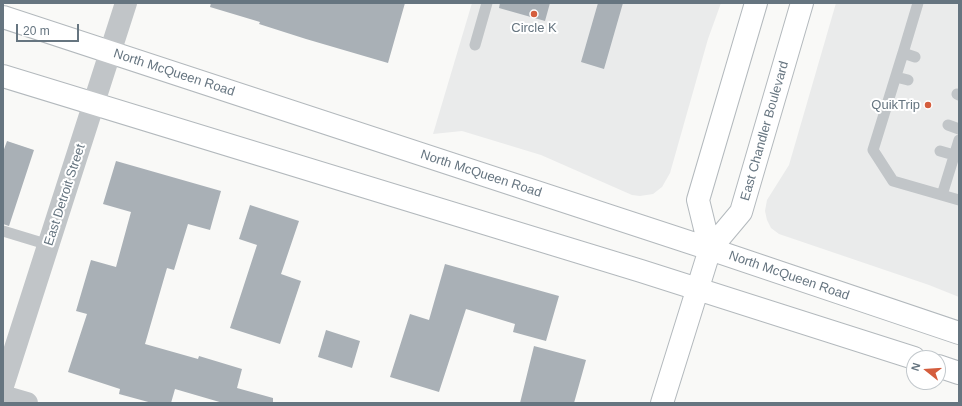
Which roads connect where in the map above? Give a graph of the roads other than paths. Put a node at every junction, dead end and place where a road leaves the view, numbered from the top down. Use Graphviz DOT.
graph roads {
  1 [pos="126,3"];
  2 [pos="487,3"];
  3 [pos="756,3"];
  4 [pos="802,3"];
  5 [pos="918,3"];
  6 [pos="3,17"];
  7 [pos="475,45"];
  8 [pos="112,52"];
  9 [pos="903,53"];
  10 [pos="915,57"];
  11 [pos="3,76"];
  12 [pos="896,77"];
  13 [pos="908,80"];
  14 [pos="94,104"];
  15 [pos="886,106"];
  16 [pos="898,110"];
  17 [pos="948,126"];
  18 [pos="959,129"];
  19 [pos="959,140"];
  20 [pos="940,151"];
  21 [pos="954,155"];
  22 [pos="942,195"];
  23 [pos="959,200"];
  24 [pos="3,231"];
  25 [pos="49,245"];
  26 [pos="710,249"];
  27 [pos="697,289"];
  28 [pos="959,333"];
  29 [pos="906,355"];
  30 [pos="946,369"];
  31 [pos="959,373"];
  32 [pos="3,386"];
  33 [pos="3,396"];
  34 [pos="27,403"];
  35 [pos="662,403"];
  1 -- 8 [label="street, East Detroit Street"];
  2 -- 7 [label="lane"];
  3 -- 26 [label="main road"];
  4 -- 26 [label="main road, East Chandler Boulevard"];
  5 -- 9 [label="lane"];
  6 -- 8 [label="main road, North McQueen Road"];
  8 -- 14 [label="street, East Detroit Street"];
  8 -- 26 [label="main road, North McQueen Road"];
  9 -- 10 [label="lane"];
  9 -- 12 [label="lane"];
  11 -- 14 [label="main road"];
  12 -- 13 [label="lane"];
  12 -- 15 [label="lane"];
  14 -- 25 [label="street, East Detroit Street"];
  14 -- 27 [label="main road"];
  15 -- 16 [label="lane"];
  15 -- 22 [label="lane"];
  17 -- 18 [label="lane"];
  19 -- 21 [label="lane"];
  20 -- 21 [label="lane"];
  21 -- 22 [label="lane"];
  22 -- 23 [label="lane"];
  24 -- 25 [label="lane"];
  25 -- 32 [label="street, East Detroit Street"];
  26 -- 27 [label="main road, East Chandler Boulevard"];
  26 -- 28 [label="main road, North McQueen Road"];
  27 -- 29 [label="main road"];
  27 -- 35 [label="main road, East Chandler Boulevard"];
  30 -- 31 [label="main road"];
  33 -- 34 [label="street"];
}
